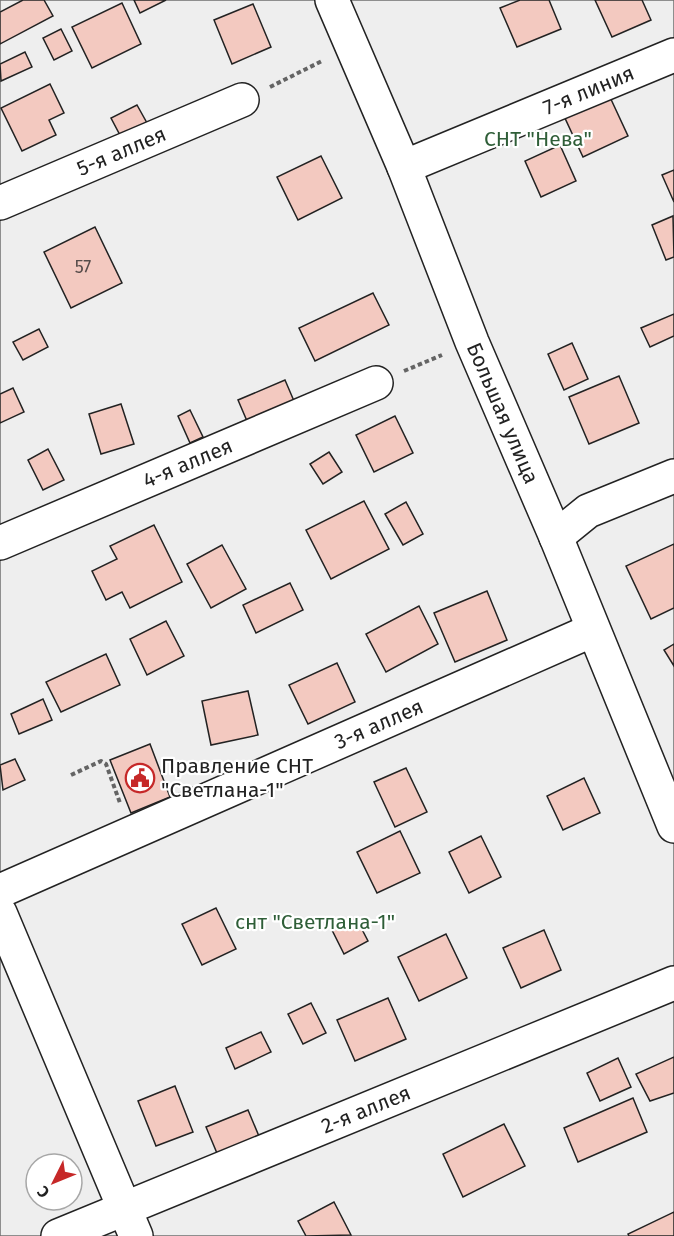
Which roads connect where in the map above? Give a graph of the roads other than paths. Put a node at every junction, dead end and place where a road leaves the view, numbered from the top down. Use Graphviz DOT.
graph roads {
  1 [pos="332,0"];
  2 [pos="674,55"];
  3 [pos="242,100"];
  4 [pos="404,167"];
  5 [pos="0,203"];
  6 [pos="376,383"];
  7 [pos="674,476"];
  8 [pos="674,495"];
  9 [pos="566,529"];
  10 [pos="0,543"];
  11 [pos="593,630"];
  12 [pos="674,826"];
  13 [pos="0,891"];
  14 [pos="0,914"];
  15 [pos="674,983"];
  16 [pos="129,1222"];
  17 [pos="58,1236"];
  1 -- 4 [label="street, Большая улица"];
  2 -- 4 [label="street, 7-я линия"];
  3 -- 5 [label="street, 5-я аллея"];
  4 -- 9 [label="street, Большая улица"];
  6 -- 10 [label="street, 4-я аллея"];
  7 -- 9 [label="street"];
  8 -- 9 [label="street"];
  9 -- 11 [label="street, Большая улица"];
  11 -- 12 [label="street, Большая улица"];
  11 -- 13 [label="street, 3-я аллея"];
  14 -- 16 [label="street"];
  15 -- 16 [label="street, 2-я аллея"];
  16 -- 17 [label="street, 2-я аллея"];
}
